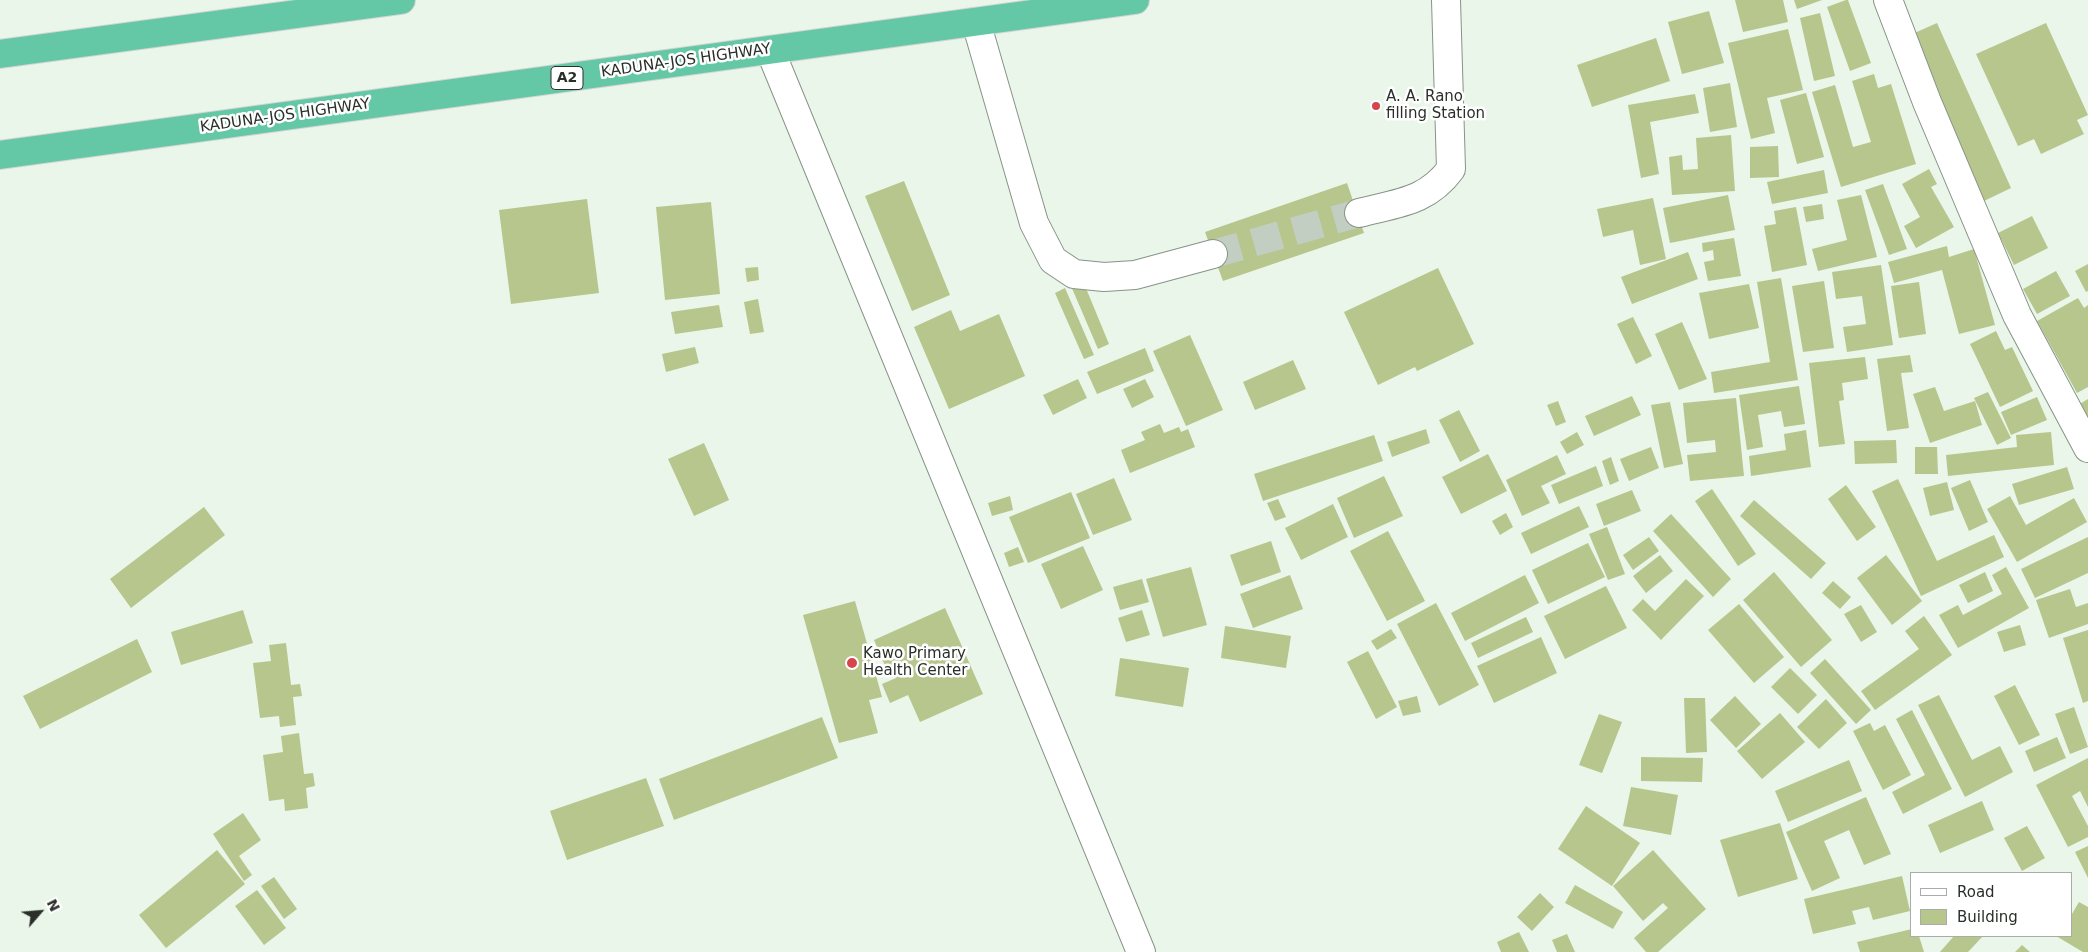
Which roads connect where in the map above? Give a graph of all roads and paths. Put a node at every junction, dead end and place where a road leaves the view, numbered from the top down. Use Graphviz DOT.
graph roads {
  1 [pos="401,0"];
  2 [pos="1135,0"];
  3 [pos="1446,0"];
  4 [pos="1888,0"];
  5 [pos="976,22"];
  6 [pos="770,50"];
  7 [pos="0,54"];
  8 [pos="0,155"];
  9 [pos="1359,213"];
  10 [pos="1213,254"];
  11 [pos="2088,448"];
  12 [pos="1141,952"];
  1 -- 7 [label="highway"];
  2 -- 5 [label="highway, KADUNA-JOS HIGHWAY / A2"];
  3 -- 9 [label="street"];
  4 -- 11 [label="street"];
  5 -- 6 [label="highway, KADUNA-JOS HIGHWAY / A2"];
  5 -- 10 [label="street"];
  6 -- 8 [label="highway, KADUNA-JOS HIGHWAY / A2"];
  6 -- 12 [label="street"];
}
